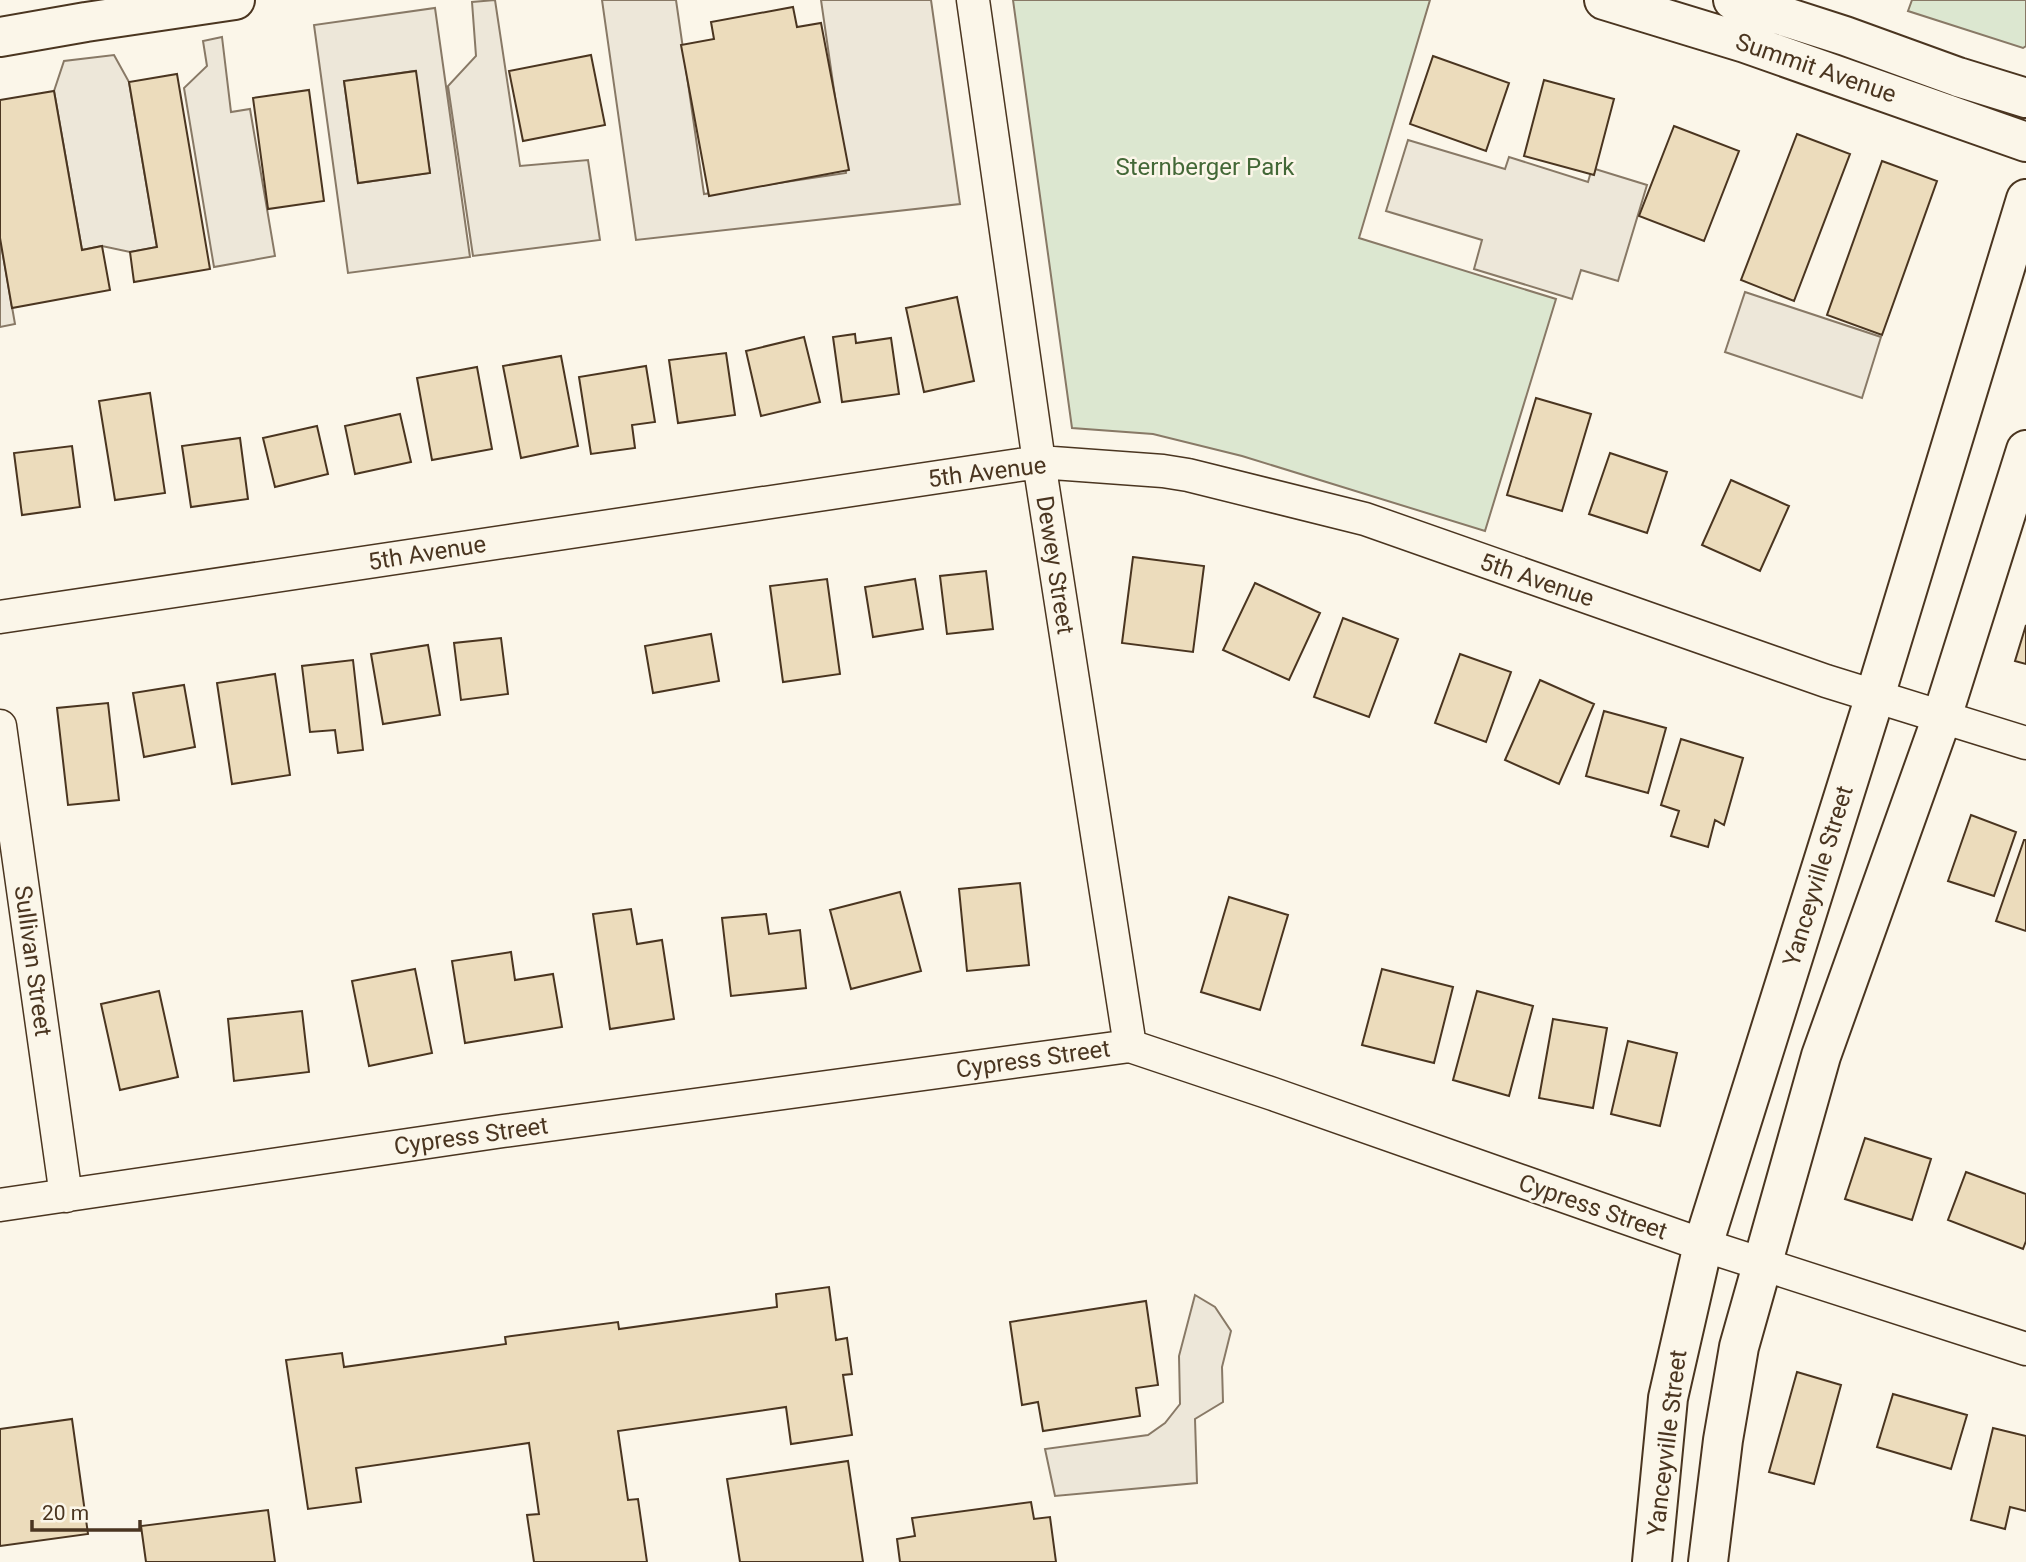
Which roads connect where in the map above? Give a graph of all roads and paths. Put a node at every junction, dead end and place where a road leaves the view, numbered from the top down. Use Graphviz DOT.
graph roads {
  1 [pos="235,0"];
  2 [pos="973,0"];
  3 [pos="1604,0"];
  4 [pos="1733,0"];
  5 [pos="0,37"];
  6 [pos="2026,98"];
  7 [pos="2026,142"];
  8 [pos="2026,199"];
  9 [pos="2026,450"];
  10 [pos="1039,462"];
  11 [pos="0,617"];
  12 [pos="1875,696"];
  13 [pos="1942,717"];
  14 [pos="0,726"];
  15 [pos="2026,743"];
  16 [pos="1130,1046"];
  17 [pos="66,1196"];
  18 [pos="0,1205"];
  19 [pos="1703,1245"];
  20 [pos="1762,1264"];
  21 [pos="2026,1349"];
  22 [pos="1652,1562"];
  23 [pos="1708,1562"];
  1 -- 5 [label="main road"];
  2 -- 10 [label="street, Dewey Street"];
  3 -- 7 [label="main road, Summit Avenue"];
  4 -- 6 [label="main road, Summit Avenue"];
  8 -- 12 [label="main road, Yanceyville Street"];
  9 -- 13 [label="main road"];
  10 -- 11 [label="street, 5th Avenue"];
  10 -- 12 [label="street, 5th Avenue"];
  10 -- 16 [label="street, Dewey Street"];
  12 -- 13 [label="street, 5th Avenue"];
  12 -- 19 [label="main road, Yanceyville Street"];
  13 -- 15 [label="street, 5th Avenue"];
  13 -- 20 [label="main road"];
  14 -- 17 [label="street, Sullivan Street"];
  16 -- 17 [label="street, Cypress Street"];
  16 -- 19 [label="street, Cypress Street"];
  17 -- 18 [label="street, Cypress Street"];
  19 -- 20 [label="street, Cypress Street"];
  19 -- 22 [label="main road, Yanceyville Street"];
  20 -- 21 [label="street, Cypress Street"];
  20 -- 23 [label="main road"];
}
